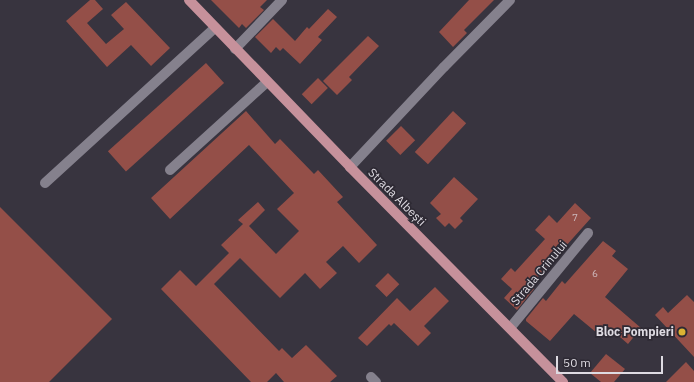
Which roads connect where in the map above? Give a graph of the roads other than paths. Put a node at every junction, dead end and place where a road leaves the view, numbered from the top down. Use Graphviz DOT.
graph roads {
  1 [pos="189,0"];
  2 [pos="282,0"];
  3 [pos="510,0"];
  4 [pos="215,28"];
  5 [pos="235,49"];
  6 [pos="267,82"];
  7 [pos="350,167"];
  8 [pos="170,170"];
  9 [pos="45,183"];
  10 [pos="588,234"];
  11 [pos="510,328"];
  12 [pos="563,382"];
  1 -- 4 [label="main road, Strada Albești"];
  2 -- 5 [label="street"];
  3 -- 7 [label="street"];
  4 -- 5 [label="main road, Strada Albești"];
  4 -- 9 [label="street"];
  5 -- 6 [label="main road, Strada Albești"];
  6 -- 7 [label="main road, Strada Albești"];
  6 -- 8 [label="street"];
  7 -- 11 [label="main road, Strada Albești"];
  10 -- 11 [label="street, Strada Crinului"];
  11 -- 12 [label="main road, Strada Albești"];
}
